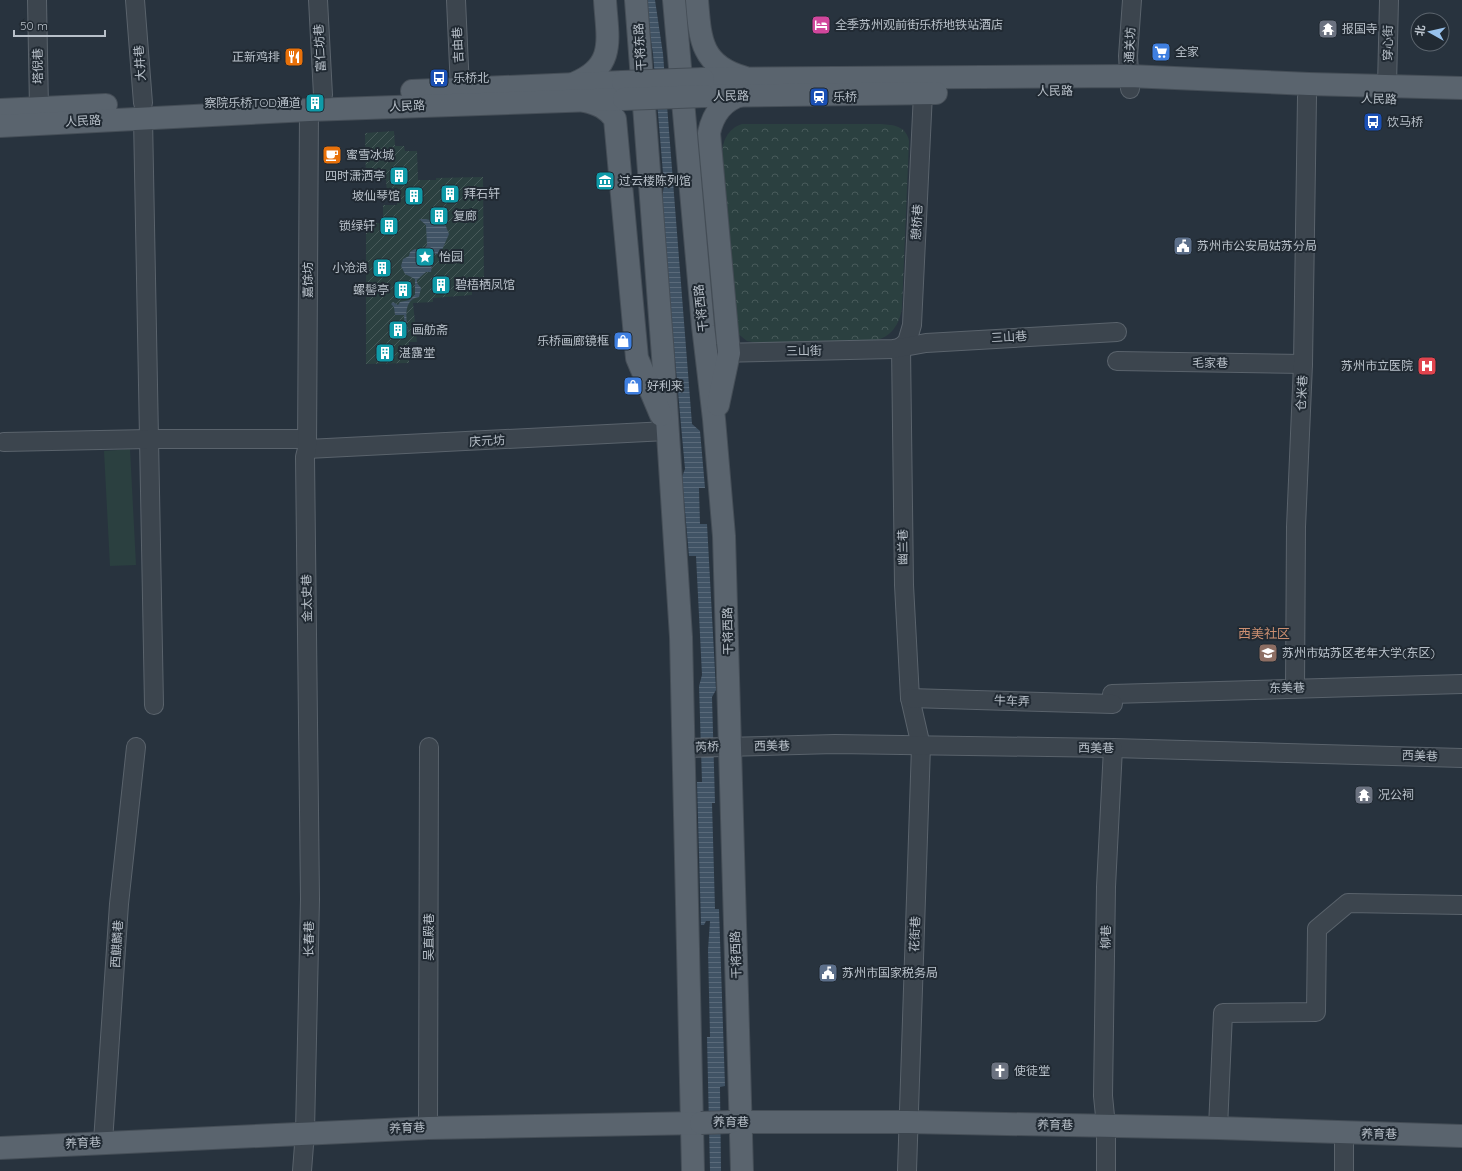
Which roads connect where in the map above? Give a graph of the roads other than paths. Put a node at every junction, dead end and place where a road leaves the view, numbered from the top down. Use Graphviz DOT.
graph roads {
  1 [pos="37,0"];
  2 [pos="135,0"];
  3 [pos="318,0"];
  4 [pos="456,0"];
  5 [pos="605,0"];
  6 [pos="636,0"];
  7 [pos="674,0"];
  8 [pos="697,0"];
  9 [pos="1132,0"];
  10 [pos="1389,0"];
  11 [pos="1130,82"];
  12 [pos="1387,86"];
  13 [pos="745,87"];
  14 [pos="1462,88"];
  15 [pos="460,89"];
  16 [pos="577,92"];
  17 [pos="630,92"];
  18 [pos="923,93"];
  19 [pos="1307,97"];
  20 [pos="316,102"];
  21 [pos="1462,102"];
  22 [pos="39,108"];
  23 [pos="0,110"];
  24 [pos="143,110"];
  25 [pos="0,126"];
  26 [pos="1117,332"];
  27 [pos="901,348"];
  28 [pos="729,353"];
  29 [pos="706,354"];
  30 [pos="663,356"];
  31 [pos="637,358"];
  32 [pos="1117,361"];
  33 [pos="1303,364"];
  34 [pos="714,420"];
  35 [pos="667,431"];
  36 [pos="148,439"];
  37 [pos="4,442"];
  38 [pos="307,444"];
  39 [pos="1462,684"];
  40 [pos="1295,688"];
  41 [pos="910,698"];
  42 [pos="1112,699"];
  43 [pos="154,705"];
  44 [pos="309,746"];
  45 [pos="921,746"];
  46 [pos="136,747"];
  47 [pos="429,747"];
  48 [pos="724,747"];
  49 [pos="690,748"];
  50 [pos="1113,748"];
  51 [pos="1462,758"];
  52 [pos="1462,905"];
  53 [pos="697,1122"];
  54 [pos="736,1122"];
  55 [pos="908,1122"];
  56 [pos="1106,1126"];
  57 [pos="428,1128"];
  58 [pos="1218,1128"];
  59 [pos="305,1132"];
  60 [pos="1344,1133"];
  61 [pos="1462,1136"];
  62 [pos="103,1142"];
  63 [pos="0,1148"];
  64 [pos="302,1171"];
  65 [pos="693,1171"];
  66 [pos="742,1171"];
  67 [pos="908,1171"];
  68 [pos="1106,1171"];
  69 [pos="1344,1171"];
  1 -- 22 [label="street, 塔倪巷"];
  2 -- 24 [label="street, 大井巷"];
  3 -- 20 [label="street, 富仁坊巷"];
  4 -- 15 [label="street, 吉由巷"];
  5 -- 16 [label="main road"];
  6 -- 17 [label="main road, 干将东路"];
  7 -- 29 [label="main road, 干将西路"];
  8 -- 13 [label="main road"];
  9 -- 11 [label="street, 通关坊"];
  10 -- 12 [label="street, 穿心街"];
  11 -- 12 [label="main road, 人民路"];
  11 -- 13 [label="main road, 人民路"];
  11 -- 18 [label="main road, 人民路"];
  11 -- 19 [label="main road, 人民路"];
  12 -- 14 [label="main road, 人民路"];
  13 -- 17 [label="main road, 人民路, bridge"];
  13 -- 18 [label="main road, 人民路"];
  13 -- 28 [label="main road"];
  15 -- 16 [label="main road, 人民路"];
  15 -- 20 [label="main road, 人民路"];
  16 -- 17 [label="main road, 人民路"];
  16 -- 20 [label="main road, 人民路"];
  16 -- 31 [label="main road"];
  17 -- 30 [label="main road"];
  18 -- 27 [label="street, 憩桥巷"];
  19 -- 21 [label="main road, 人民路"];
  19 -- 33 [label="street, 仓米巷"];
  20 -- 24 [label="main road, 人民路"];
  20 -- 38 [label="street, 嘉馀坊"];
  22 -- 23 [label="main road, 人民路"];
  22 -- 24 [label="main road, 人民路"];
  24 -- 25 [label="main road, 人民路"];
  24 -- 36 [label="street, 大井巷"];
  26 -- 27 [label="street, 三山巷"];
  27 -- 28 [label="street, 三山街"];
  27 -- 41 [label="street, 幽兰巷"];
  28 -- 29 [label="street, 三山街"];
  28 -- 34 [label="main road"];
  29 -- 34 [label="main road, 干将西路"];
  30 -- 31 [label="main road"];
  30 -- 35 [label="main road"];
  31 -- 35 [label="main road"];
  32 -- 33 [label="street, 毛家巷"];
  33 -- 40 [label="street, 仓米巷"];
  34 -- 48 [label="main road, 干将西路"];
  35 -- 38 [label="street, 庆元坊"];
  35 -- 49 [label="main road"];
  36 -- 37 [label="street, 庆元坊"];
  36 -- 38 [label="street, 庆元坊"];
  36 -- 43 [label="street, 大井巷"];
  38 -- 44 [label="street, 金太史巷"];
  39 -- 40 [label="street, 东美巷"];
  40 -- 42 [label="street, 东美巷"];
  41 -- 42 [label="street, 牛车弄"];
  41 -- 45 [label="street, 幽兰巷"];
  44 -- 59 [label="street, 长春巷"];
  45 -- 48 [label="street, 西美巷"];
  45 -- 50 [label="street, 西美巷"];
  45 -- 55 [label="street, 花街巷"];
  46 -- 62 [label="street, 西麒麟巷"];
  47 -- 57 [label="street, 吴直殿巷"];
  48 -- 49 [label="street, 芮桥"];
  48 -- 54 [label="main road, 干将西路"];
  49 -- 53 [label="main road"];
  50 -- 51 [label="street, 西美巷"];
  50 -- 56 [label="street, 柳巷"];
  52 -- 58 [label="street"];
  53 -- 54 [label="main road, 养育巷, bridge"];
  53 -- 57 [label="main road, 养育巷"];
  53 -- 65 [label="main road"];
  54 -- 55 [label="main road, 养育巷"];
  54 -- 66 [label="main road, 干将西路"];
  55 -- 56 [label="main road, 养育巷"];
  55 -- 67 [label="street, 花街巷"];
  56 -- 58 [label="main road, 养育巷"];
  56 -- 68 [label="street, 柳巷"];
  57 -- 59 [label="main road, 养育巷"];
  58 -- 60 [label="main road, 养育巷"];
  59 -- 62 [label="main road, 养育巷"];
  59 -- 64 [label="street, 长春巷"];
  60 -- 61 [label="main road, 养育巷"];
  60 -- 69 [label="street"];
  62 -- 63 [label="main road, 养育巷"];
}
